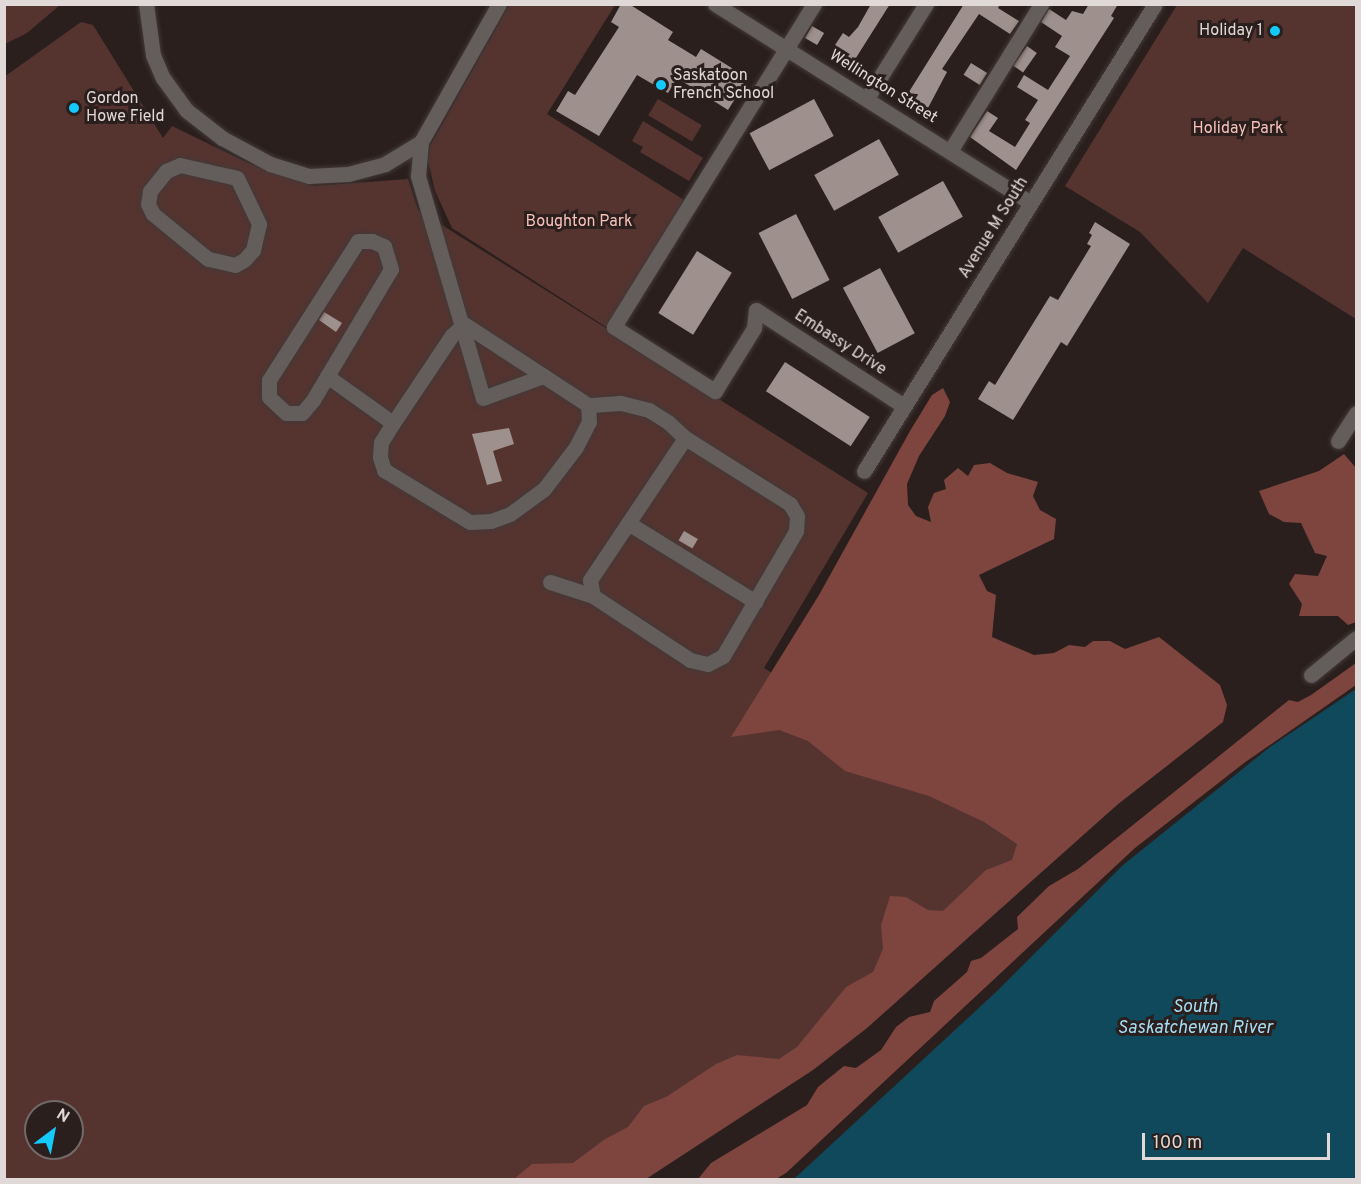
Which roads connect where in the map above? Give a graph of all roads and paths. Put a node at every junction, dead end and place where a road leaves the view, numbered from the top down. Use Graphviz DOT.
graph roads {
  1 [pos="146,4"];
  2 [pos="499,4"];
  3 [pos="714,4"];
  4 [pos="814,4"];
  5 [pos="926,4"];
  6 [pos="1041,4"];
  7 [pos="1155,4"];
  8 [pos="787,49"];
  9 [pos="867,98"];
  10 [pos="421,142"];
  11 [pos="950,151"];
  12 [pos="254,156"];
  13 [pos="237,178"];
  14 [pos="1031,203"];
  15 [pos="464,324"];
  16 [pos="327,376"];
  17 [pos="543,376"];
  18 [pos="588,405"];
  19 [pos="904,406"];
  20 [pos="1356,412"];
  21 [pos="393,423"];
  22 [pos="685,438"];
  23 [pos="1338,441"];
  24 [pos="864,471"];
  25 [pos="628,523"];
  26 [pos="550,582"];
  27 [pos="593,596"];
  28 [pos="756,602"];
  29 [pos="1356,638"];
  30 [pos="1311,675"];
  1 -- 12 [label="street"];
  2 -- 10 [label="street"];
  3 -- 8 [label="street, Wellington Street"];
  4 -- 8 [label="street"];
  5 -- 9 [label="street"];
  6 -- 11 [label="street"];
  7 -- 14 [label="street, Avenue M South"];
  8 -- 9 [label="street, Wellington Street"];
  8 -- 19 [label="street, Embassy Drive"];
  9 -- 11 [label="street, Wellington Street"];
  10 -- 12 [label="street"];
  10 -- 15 [label="street"];
  11 -- 14 [label="street, Wellington Street"];
  12 -- 13 [label="street"];
  13 -- 13 [label="street"];
  14 -- 19 [label="street, Avenue M South"];
  15 -- 17 [label="street"];
  15 -- 17 [label="street"];
  15 -- 21 [label="street"];
  16 -- 16 [label="street"];
  16 -- 21 [label="street"];
  17 -- 18 [label="street"];
  18 -- 21 [label="street"];
  18 -- 22 [label="street"];
  19 -- 24 [label="street, Avenue M South"];
  20 -- 23 [label="street"];
  22 -- 25 [label="street"];
  22 -- 28 [label="street"];
  25 -- 27 [label="street"];
  25 -- 28 [label="street"];
  26 -- 27 [label="street"];
  27 -- 28 [label="street"];
  29 -- 30 [label="street"];
}
